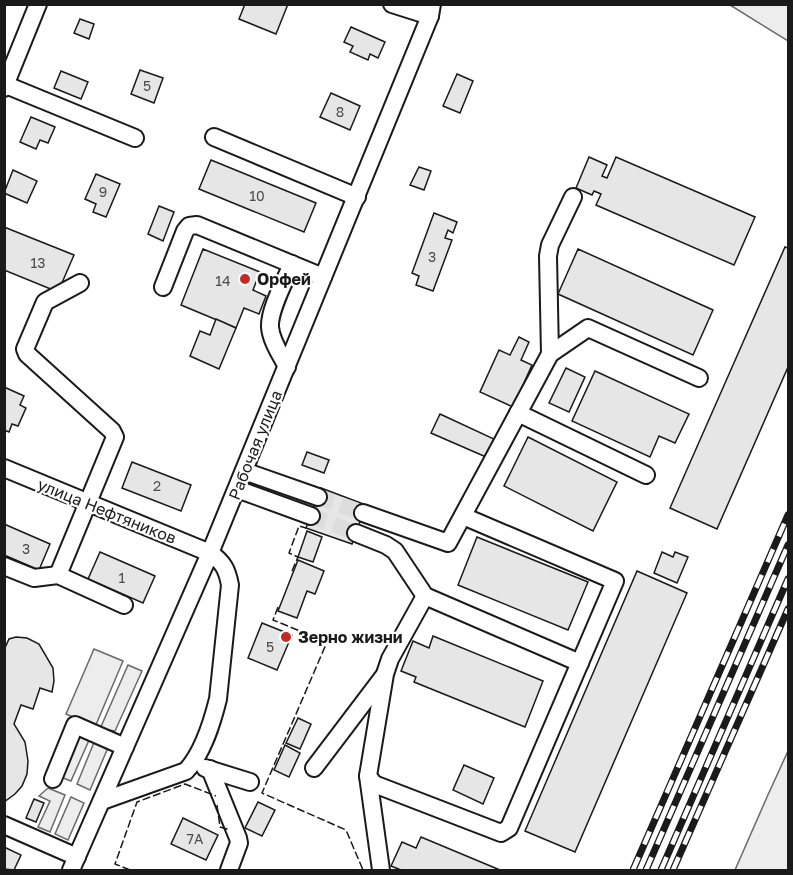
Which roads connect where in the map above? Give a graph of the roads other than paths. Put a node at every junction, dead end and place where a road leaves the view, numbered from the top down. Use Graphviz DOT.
graph roads {
  1 [pos="38,4"];
  2 [pos="392,4"];
  3 [pos="431,10"];
  4 [pos="5,87"];
  5 [pos="214,137"];
  6 [pos="135,138"];
  7 [pos="357,197"];
  8 [pos="573,197"];
  9 [pos="292,264"];
  10 [pos="324,277"];
  11 [pos="80,283"];
  12 [pos="163,287"];
  13 [pos="550,354"];
  14 [pos="286,367"];
  15 [pos="699,378"];
  16 [pos="518,413"];
  17 [pos="4,468"];
  18 [pos="244,471"];
  19 [pos="646,475"];
  20 [pos="237,489"];
  21 [pos="318,497"];
  22 [pos="89,503"];
  23 [pos="363,513"];
  24 [pos="310,516"];
  25 [pos="463,516"];
  26 [pos="356,533"];
  27 [pos="210,553"];
  28 [pos="4,566"];
  29 [pos="58,576"];
  30 [pos="424,596"];
  31 [pos="124,605"];
  32 [pos="580,663"];
  33 [pos="385,674"];
  34 [pos="125,747"];
  35 [pos="192,764"];
  36 [pos="314,768"];
  37 [pos="210,769"];
  38 [pos="368,776"];
  39 [pos="53,779"];
  40 [pos="250,782"];
  41 [pos="102,801"];
  42 [pos="4,825"];
  43 [pos="74,864"];
  44 [pos="229,870"];
  45 [pos="381,870"];
  1 -- 4 [label="street"];
  2 -- 3 [label="street"];
  3 -- 7 [label="street, Рабочая улица"];
  4 -- 6 [label="street"];
  5 -- 7 [label="street"];
  7 -- 10 [label="street, Рабочая улица"];
  8 -- 13 [label="street"];
  9 -- 10 [label="street"];
  9 -- 12 [label="street"];
  9 -- 14 [label="street"];
  10 -- 14 [label="street, Рабочая улица"];
  11 -- 22 [label="street"];
  13 -- 15 [label="street"];
  13 -- 16 [label="street"];
  14 -- 18 [label="street, Рабочая улица"];
  16 -- 19 [label="street"];
  16 -- 25 [label="street"];
  17 -- 22 [label="street, улица Нефтяников"];
  18 -- 20 [label="street, Рабочая улица"];
  18 -- 21 [label="street"];
  20 -- 24 [label="street"];
  20 -- 27 [label="street, Рабочая улица"];
  22 -- 27 [label="street, улица Нефтяников"];
  22 -- 29 [label="street"];
  23 -- 25 [label="street"];
  25 -- 32 [label="street"];
  26 -- 30 [label="street"];
  27 -- 34 [label="street, Рабочая улица"];
  27 -- 35 [label="street"];
  28 -- 29 [label="street"];
  29 -- 31 [label="street"];
  30 -- 32 [label="street"];
  30 -- 33 [label="street"];
  32 -- 38 [label="street"];
  33 -- 36 [label="street"];
  33 -- 38 [label="street"];
  34 -- 39 [label="street"];
  34 -- 41 [label="street, Рабочая улица"];
  35 -- 37 [label="street"];
  35 -- 41 [label="street"];
  37 -- 40 [label="street"];
  37 -- 44 [label="street"];
  38 -- 45 [label="street"];
  41 -- 43 [label="street, Рабочая улица"];
  42 -- 43 [label="street"];
}
